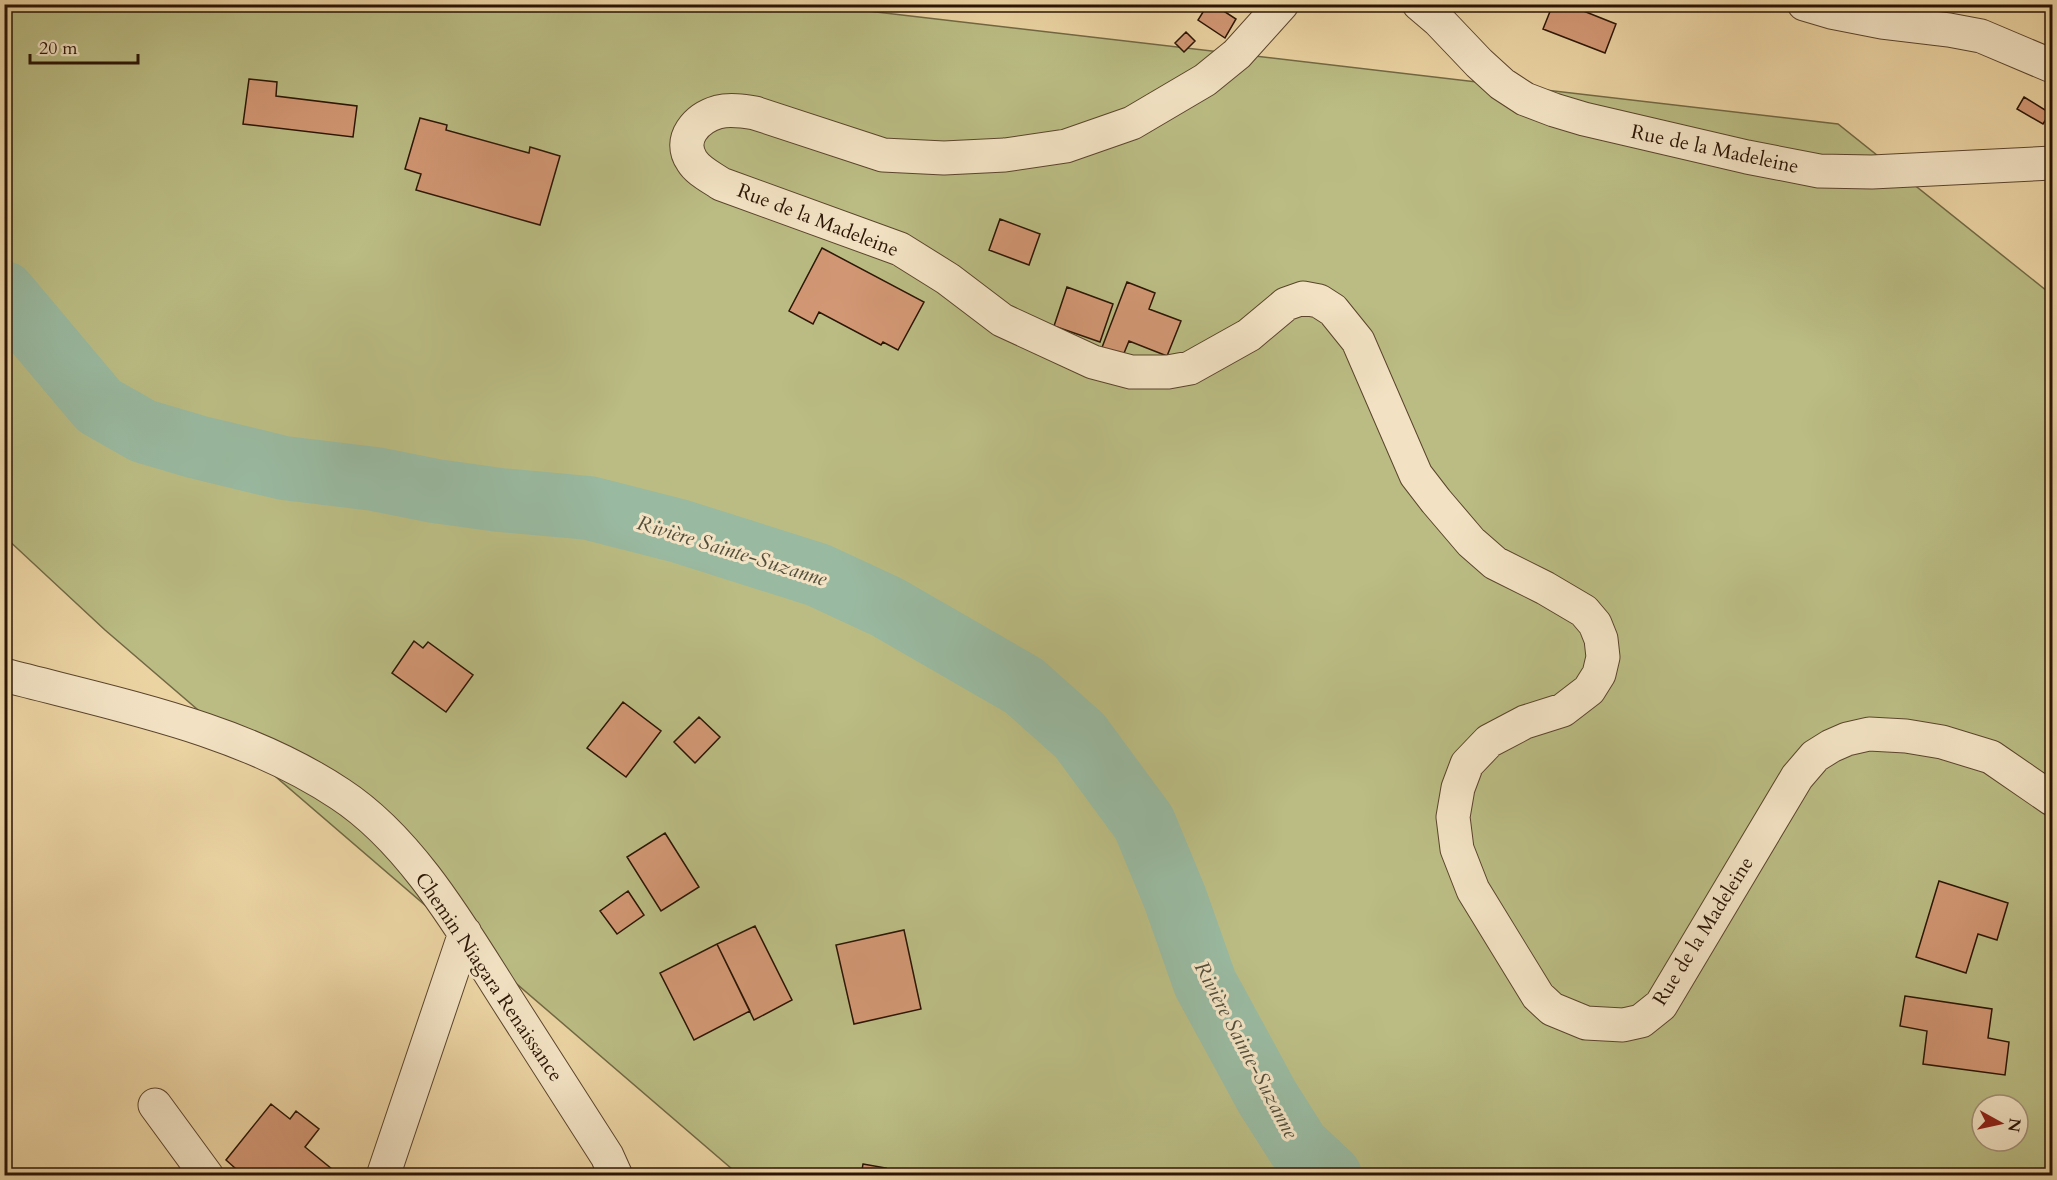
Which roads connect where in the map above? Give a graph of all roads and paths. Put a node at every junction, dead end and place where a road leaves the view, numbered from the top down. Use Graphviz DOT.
graph roads {
  1 [pos="1282,4"];
  2 [pos="1419,4"];
  3 [pos="1804,4"];
  4 [pos="2052,66"];
  5 [pos="2052,163"];
  6 [pos="4,675"];
  7 [pos="2052,799"];
  8 [pos="465,933"];
  9 [pos="155,1105"];
  10 [pos="207,1176"];
  11 [pos="383,1176"];
  12 [pos="616,1176"];
  1 -- 7 [label="street, Rue de la Madeleine"];
  2 -- 5 [label="street, Rue de la Madeleine"];
  3 -- 4 [label="street"];
  6 -- 8 [label="street, Chemin Niagara Renaissance"];
  8 -- 11 [label="street"];
  8 -- 12 [label="street, Chemin Niagara Renaissance"];
  9 -- 10 [label="street"];
}
